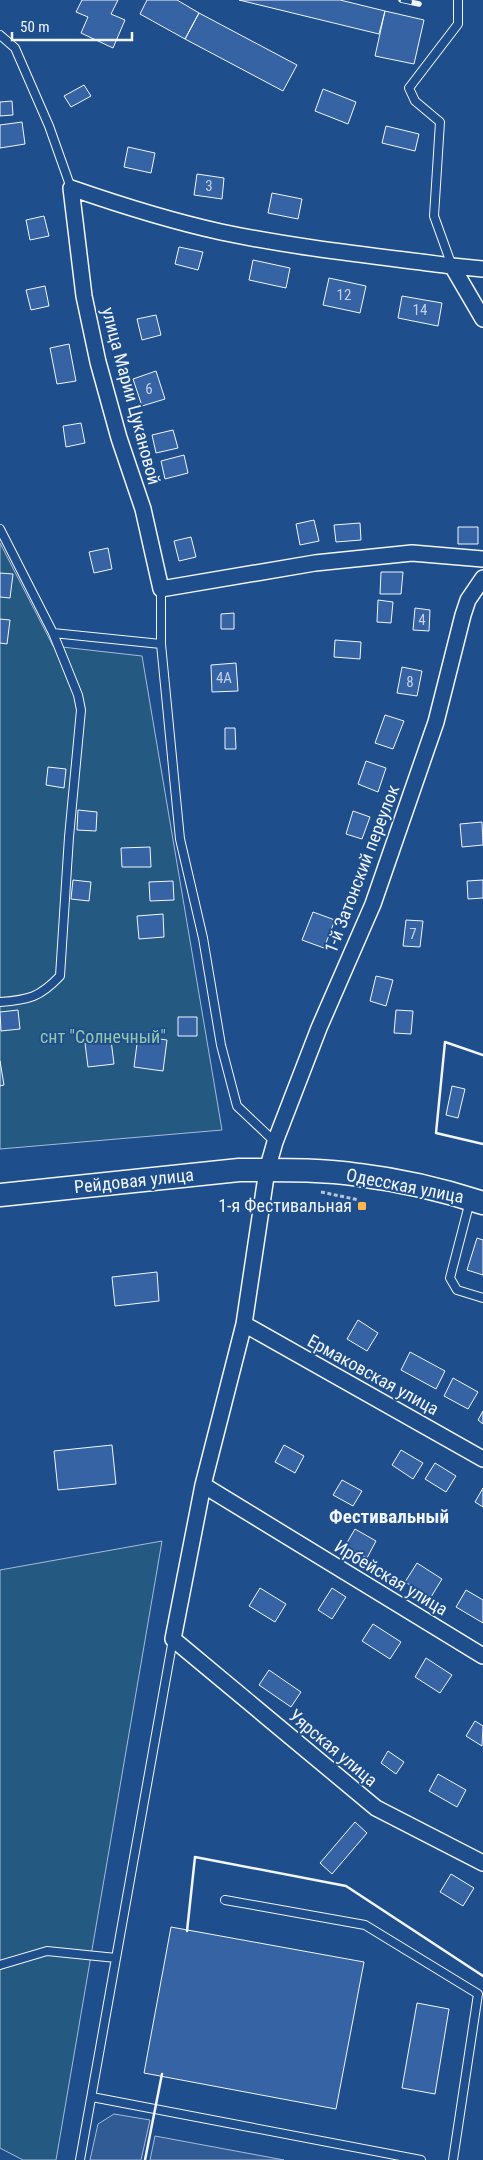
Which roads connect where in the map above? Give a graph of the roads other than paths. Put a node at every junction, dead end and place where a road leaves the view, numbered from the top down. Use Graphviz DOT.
graph roads {
  1 [pos="458,0"];
  2 [pos="0,35"];
  3 [pos="71,188"];
  4 [pos="452,266"];
  5 [pos="483,269"];
  6 [pos="483,319"];
  7 [pos="0,529"];
  8 [pos="483,559"];
  9 [pos="483,578"];
  10 [pos="161,589"];
  11 [pos="53,633"];
  12 [pos="161,644"];
  13 [pos="0,1002"];
  14 [pos="275,1142"];
  15 [pos="267,1170"];
  16 [pos="0,1195"];
  17 [pos="476,1201"];
  18 [pos="483,1298"];
  19 [pos="244,1324"];
  20 [pos="483,1459"];
  21 [pos="204,1485"];
  22 [pos="173,1639"];
  23 [pos="483,1656"];
  24 [pos="483,1863"];
  25 [pos="225,1900"];
  26 [pos="116,1958"];
  27 [pos="0,1965"];
  28 [pos="92,2097"];
  29 [pos="80,2160"];
  30 [pos="421,2160"];
  31 [pos="453,2160"];
  1 -- 4 [label="lane"];
  2 -- 3 [label="lane"];
  3 -- 4 [label="street"];
  3 -- 10 [label="street, улица Марии Цукановой"];
  4 -- 5 [label="street"];
  4 -- 6 [label="street"];
  7 -- 11 [label="lane"];
  8 -- 10 [label="street"];
  9 -- 14 [label="street, 1-й Затонский переулок"];
  10 -- 12 [label="lane"];
  11 -- 12 [label="lane"];
  11 -- 13 [label="lane"];
  12 -- 14 [label="lane"];
  14 -- 15 [label="lane"];
  15 -- 16 [label="main road, Рейдовая улица"];
  15 -- 17 [label="main road, Одесская улица"];
  15 -- 19 [label="street"];
  17 -- 18 [label="lane"];
  19 -- 20 [label="street, Ермаковская улица"];
  19 -- 21 [label="street"];
  21 -- 22 [label="street"];
  21 -- 23 [label="street, Ирбейская улица"];
  22 -- 24 [label="street, Уярская улица"];
  22 -- 26 [label="lane"];
  25 -- 31 [label="lane"];
  26 -- 27 [label="lane"];
  26 -- 28 [label="lane"];
  28 -- 29 [label="lane"];
  28 -- 30 [label="lane"];
}
